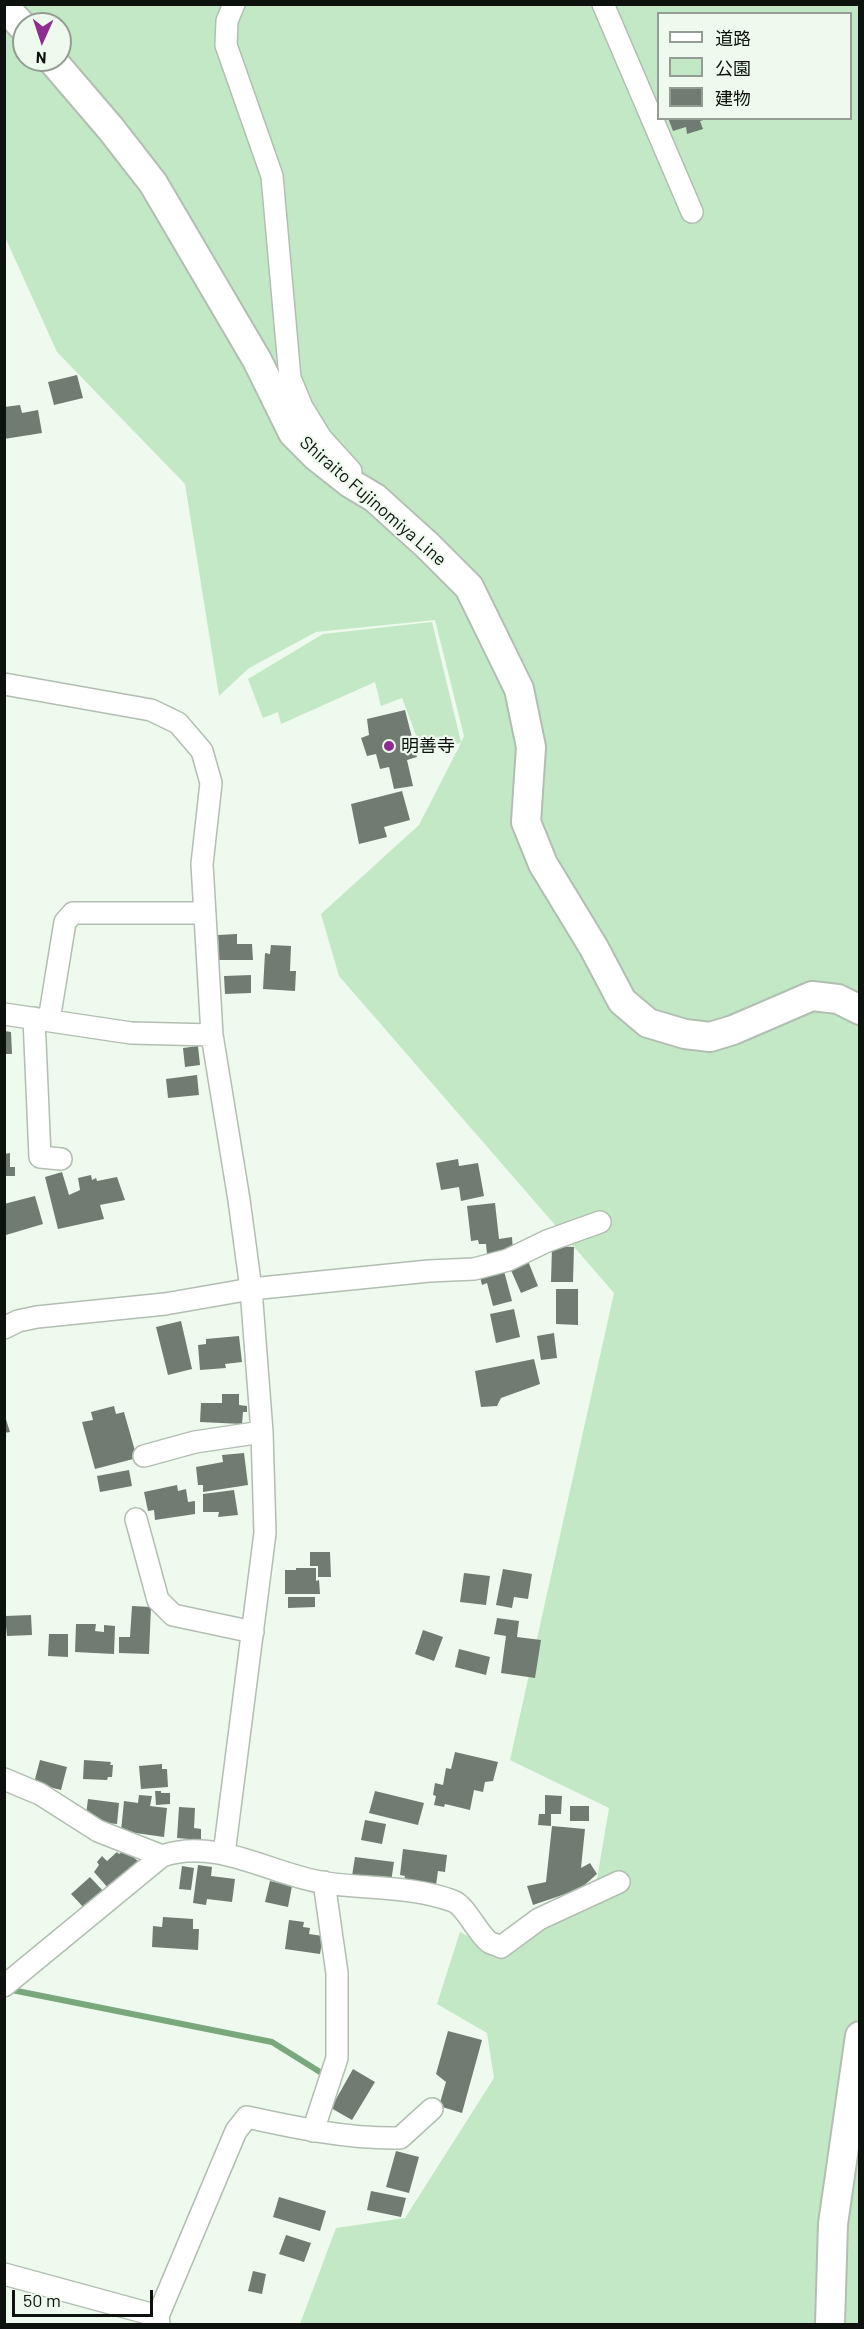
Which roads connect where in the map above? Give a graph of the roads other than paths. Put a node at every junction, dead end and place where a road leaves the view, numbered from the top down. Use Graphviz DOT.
graph roads {
  1 [pos="234,4"];
  2 [pos="603,4"];
  3 [pos="62,72"];
  4 [pos="692,212"];
  5 [pos="375,498"];
  6 [pos="4,684"];
  7 [pos="205,913"];
  8 [pos="860,1010"];
  9 [pos="4,1014"];
  10 [pos="42,1019"];
  11 [pos="212,1035"];
  12 [pos="61,1159"];
  13 [pos="600,1222"];
  14 [pos="251,1288"];
  15 [pos="4,1328"];
  16 [pos="262,1432"];
  17 [pos="144,1456"];
  18 [pos="136,1519"];
  19 [pos="254,1632"];
  20 [pos="4,1779"];
  21 [pos="224,1854"];
  22 [pos="162,1856"];
  23 [pos="324,1882"];
  24 [pos="619,1882"];
  25 [pos="10,1981"];
  26 [pos="860,2036"];
  27 [pos="432,2109"];
  28 [pos="313,2131"];
  29 [pos="4,2274"];
  30 [pos="158,2320"];
  31 [pos="830,2325"];
  1 -- 5 [label="street"];
  2 -- 4 [label="street"];
  3 -- 5 [label="main road, Shiraito Fujinomiya Line"];
  5 -- 8 [label="main road, Shiraito Fujinomiya Line"];
  6 -- 7 [label="street"];
  7 -- 10 [label="street"];
  7 -- 11 [label="street"];
  9 -- 10 [label="street"];
  10 -- 11 [label="street"];
  10 -- 12 [label="street"];
  11 -- 14 [label="street"];
  13 -- 14 [label="street"];
  14 -- 15 [label="street"];
  14 -- 16 [label="street"];
  16 -- 17 [label="street"];
  16 -- 19 [label="street"];
  18 -- 19 [label="street"];
  19 -- 21 [label="street"];
  20 -- 22 [label="street"];
  21 -- 22 [label="street"];
  21 -- 23 [label="street"];
  22 -- 25 [label="street"];
  23 -- 24 [label="street"];
  23 -- 28 [label="street"];
  26 -- 31 [label="main road"];
  27 -- 28 [label="street"];
  28 -- 30 [label="street"];
  29 -- 30 [label="street"];
}
